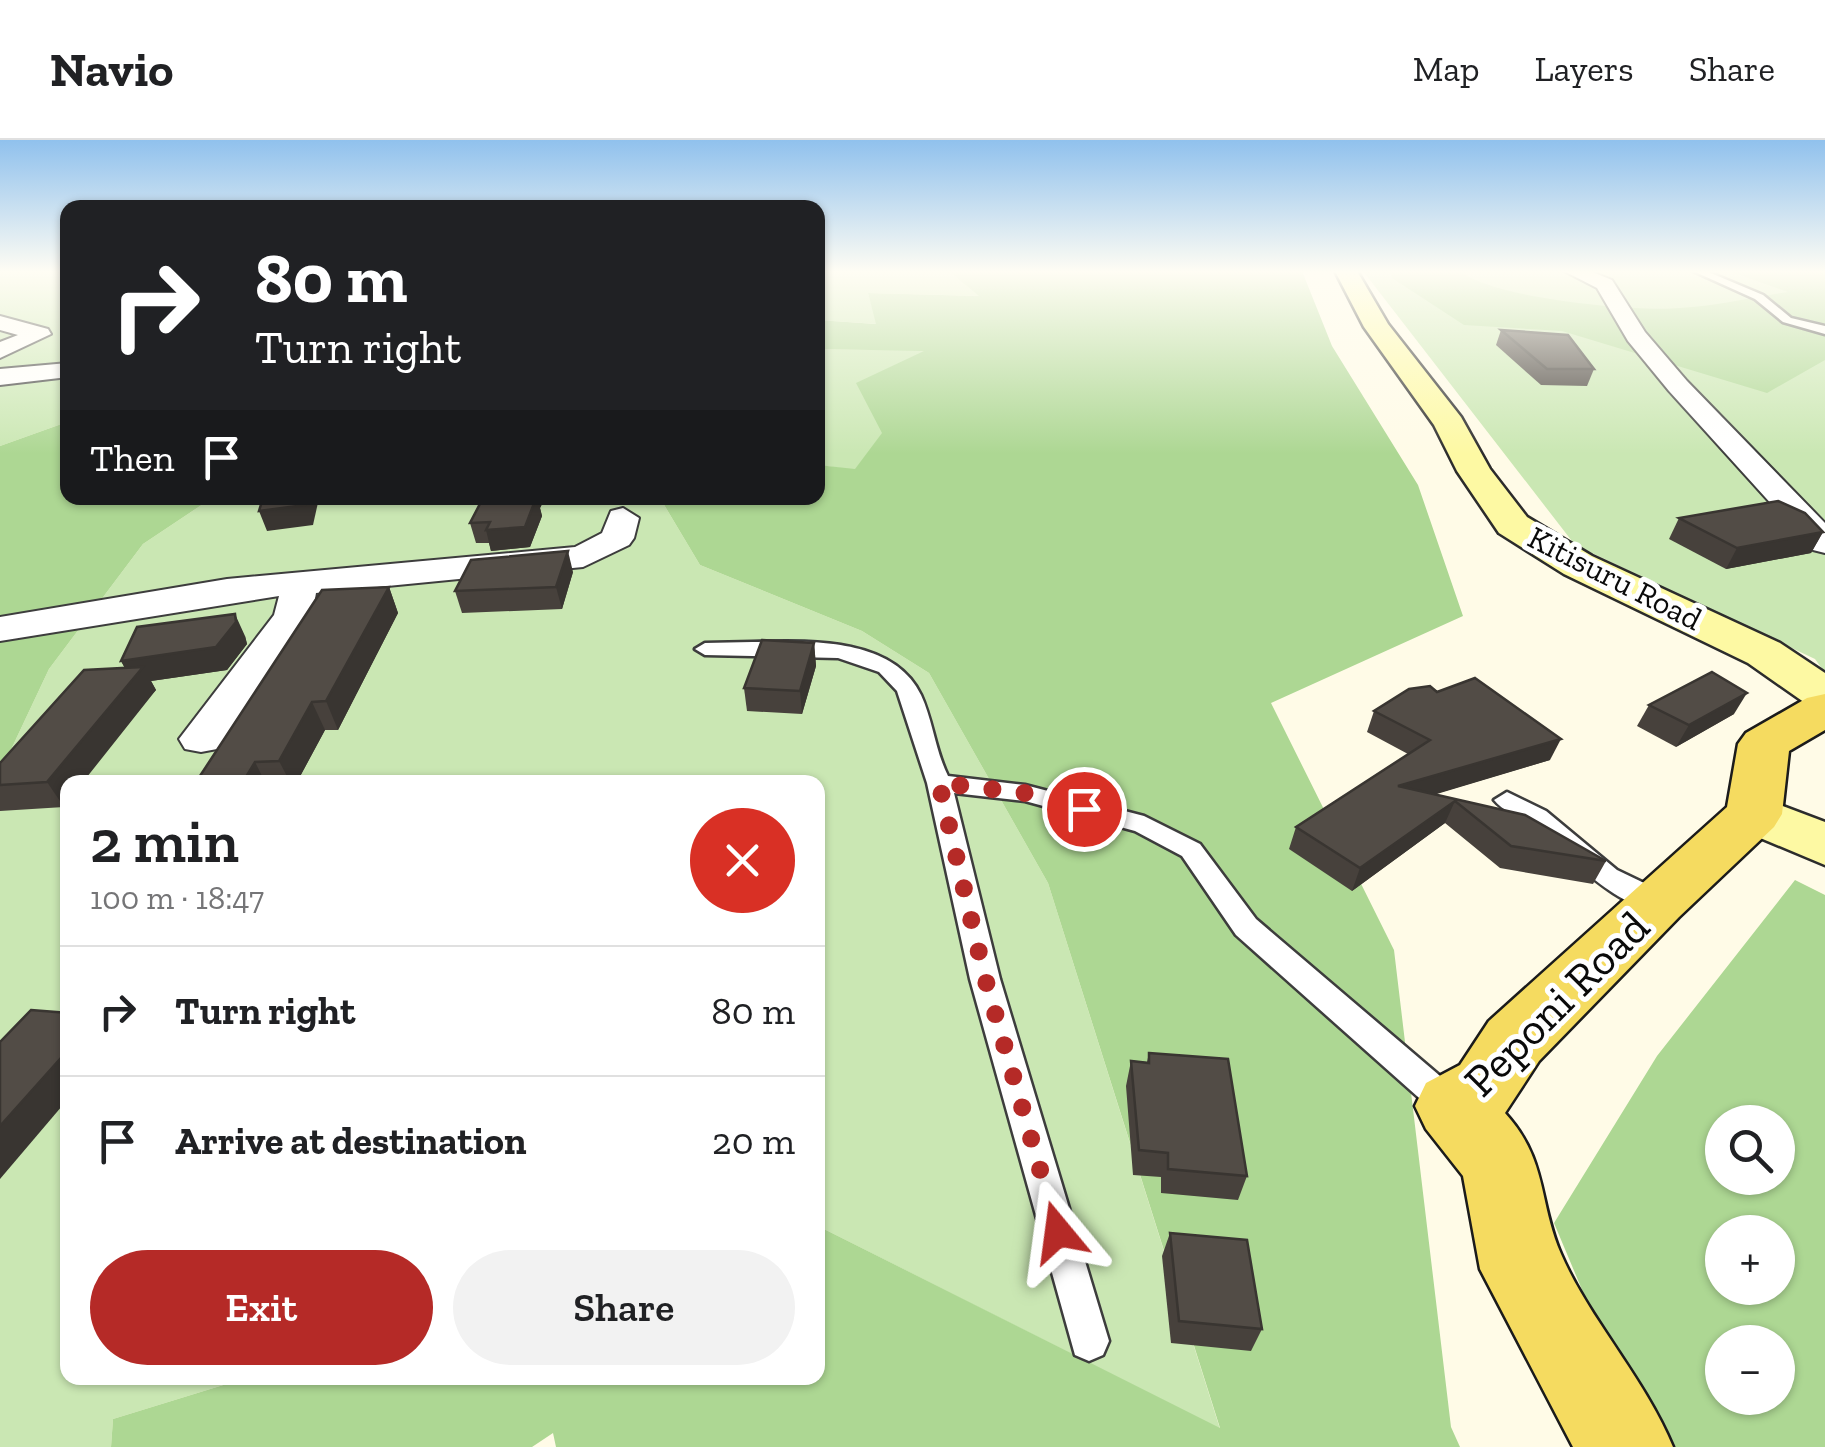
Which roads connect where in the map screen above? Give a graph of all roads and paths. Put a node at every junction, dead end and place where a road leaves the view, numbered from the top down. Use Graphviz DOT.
graph roads {
  1 [pos="33,332"];
  2 [pos="1380,332"];
  3 [pos="1634,332"];
  4 [pos="0,351"];
  5 [pos="60,371"];
  6 [pos="0,377"];
  7 [pos="623,518"];
  8 [pos="1825,543"];
  9 [pos="300,583"];
  10 [pos="0,629"];
  11 [pos="706,649"];
  12 [pos="1825,695"];
  13 [pos="1825,709"];
  14 [pos="200,739"];
  15 [pos="939,783"];
  16 [pos="1506,800"];
  17 [pos="1754,814"];
  18 [pos="1825,845"];
  19 [pos="1658,901"];
  20 [pos="1452,1106"];
  21 [pos="1090,1341"];
  22 [pos="1625,1447"];
  1 -- 4 [label="street"];
  2 -- 12 [label="street, Kitisuru Road"];
  3 -- 8 [label="street"];
  5 -- 6 [label="street"];
  7 -- 9 [label="street"];
  9 -- 10 [label="street"];
  9 -- 14 [label="street"];
  11 -- 15 [label="lane"];
  13 -- 17 [label="main road"];
  15 -- 20 [label="lane"];
  15 -- 21 [label="lane"];
  16 -- 19 [label="lane"];
  17 -- 18 [label="street"];
  17 -- 19 [label="main road, Peponi Road"];
  19 -- 20 [label="main road, Peponi Road"];
  20 -- 22 [label="main road, Peponi Road"];
}
